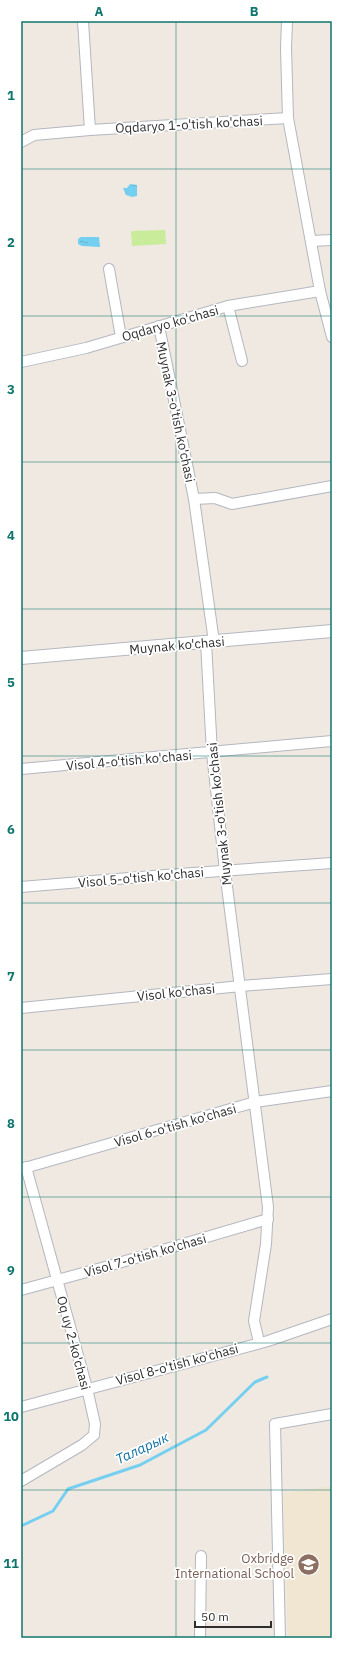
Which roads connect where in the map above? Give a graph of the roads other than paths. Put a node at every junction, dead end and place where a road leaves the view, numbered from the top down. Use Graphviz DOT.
graph roads {
  1 [pos="83,21"];
  2 [pos="287,21"];
  3 [pos="288,118"];
  4 [pos="90,130"];
  5 [pos="21,142"];
  6 [pos="332,240"];
  7 [pos="311,241"];
  8 [pos="109,269"];
  9 [pos="320,291"];
  10 [pos="228,306"];
  11 [pos="159,326"];
  12 [pos="121,337"];
  13 [pos="332,337"];
  14 [pos="242,361"];
  15 [pos="21,362"];
  16 [pos="332,486"];
  17 [pos="194,498"];
  18 [pos="332,631"];
  19 [pos="210,642"];
  20 [pos="21,658"];
  21 [pos="332,741"];
  22 [pos="212,752"];
  23 [pos="21,769"];
  24 [pos="332,863"];
  25 [pos="225,871"];
  26 [pos="21,888"];
  27 [pos="332,979"];
  28 [pos="241,986"];
  29 [pos="21,1008"];
  30 [pos="332,1091"];
  31 [pos="255,1102"];
  32 [pos="24,1168"];
  33 [pos="268,1219"];
  34 [pos="57,1280"];
  35 [pos="21,1290"];
  36 [pos="332,1318"];
  37 [pos="259,1342"];
  38 [pos="87,1388"];
  39 [pos="21,1407"];
  40 [pos="332,1414"];
  41 [pos="21,1481"];
  42 [pos="201,1556"];
  43 [pos="200,1638"];
  44 [pos="280,1638"];
  1 -- 4 [label="street"];
  2 -- 3 [label="street"];
  3 -- 4 [label="street, Oqdaryo 1-o'tish ko'chasi"];
  3 -- 7 [label="street"];
  4 -- 5 [label="street, Oqdaryo 1-o'tish ko'chasi"];
  6 -- 7 [label="street"];
  7 -- 9 [label="street"];
  8 -- 12 [label="street"];
  9 -- 10 [label="street, Oqdaryo ko'chasi"];
  9 -- 13 [label="street"];
  10 -- 11 [label="street, Oqdaryo ko'chasi"];
  10 -- 14 [label="street"];
  11 -- 12 [label="street, Oqdaryo ko'chasi"];
  11 -- 17 [label="street, Muynak 3-o'tish ko'chasi"];
  12 -- 15 [label="street, Oqdaryo ko'chasi"];
  16 -- 17 [label="street, Muynak 3-o'tish ko'chasi"];
  17 -- 19 [label="street, Muynak 3-o'tish ko'chasi"];
  18 -- 19 [label="street, Muynak ko'chasi"];
  19 -- 20 [label="street, Muynak ko'chasi"];
  19 -- 22 [label="street, Muynak 3-o'tish ko'chasi"];
  21 -- 22 [label="street, Visol 4-o'tish ko'chasi"];
  22 -- 23 [label="street, Visol 4-o'tish ko'chasi"];
  22 -- 25 [label="street, Muynak 3-o'tish ko'chasi"];
  24 -- 25 [label="street, Visol 5-o'tish ko'chasi"];
  25 -- 26 [label="street, Visol 5-o'tish ko'chasi"];
  25 -- 28 [label="street, Muynak 3-o'tish ko'chasi"];
  27 -- 28 [label="street, Visol ko'chasi"];
  28 -- 29 [label="street, Visol ko'chasi"];
  28 -- 31 [label="street, Muynak 3-o'tish ko'chasi"];
  30 -- 31 [label="street, Visol 6-o'tish ko'chasi"];
  31 -- 32 [label="street, Visol 6-o'tish ko'chasi"];
  31 -- 33 [label="street, Muynak 3-o'tish ko'chasi"];
  32 -- 34 [label="street, Oq uy 2-ko'chasi"];
  33 -- 34 [label="street, Visol 7-o'tish ko'chasi"];
  33 -- 37 [label="street, Muynak 3-o'tish ko'chasi"];
  34 -- 35 [label="street, Visol 7-o'tish ko'chasi"];
  34 -- 38 [label="street, Oq uy 2-ko'chasi"];
  36 -- 37 [label="street, Visol 8-o'tish ko'chasi"];
  37 -- 38 [label="street, Visol 8-o'tish ko'chasi"];
  38 -- 39 [label="street, Visol 8-o'tish ko'chasi"];
  38 -- 41 [label="street, Oq uy 2-ko'chasi"];
  40 -- 44 [label="street"];
  42 -- 43 [label="street"];
}
